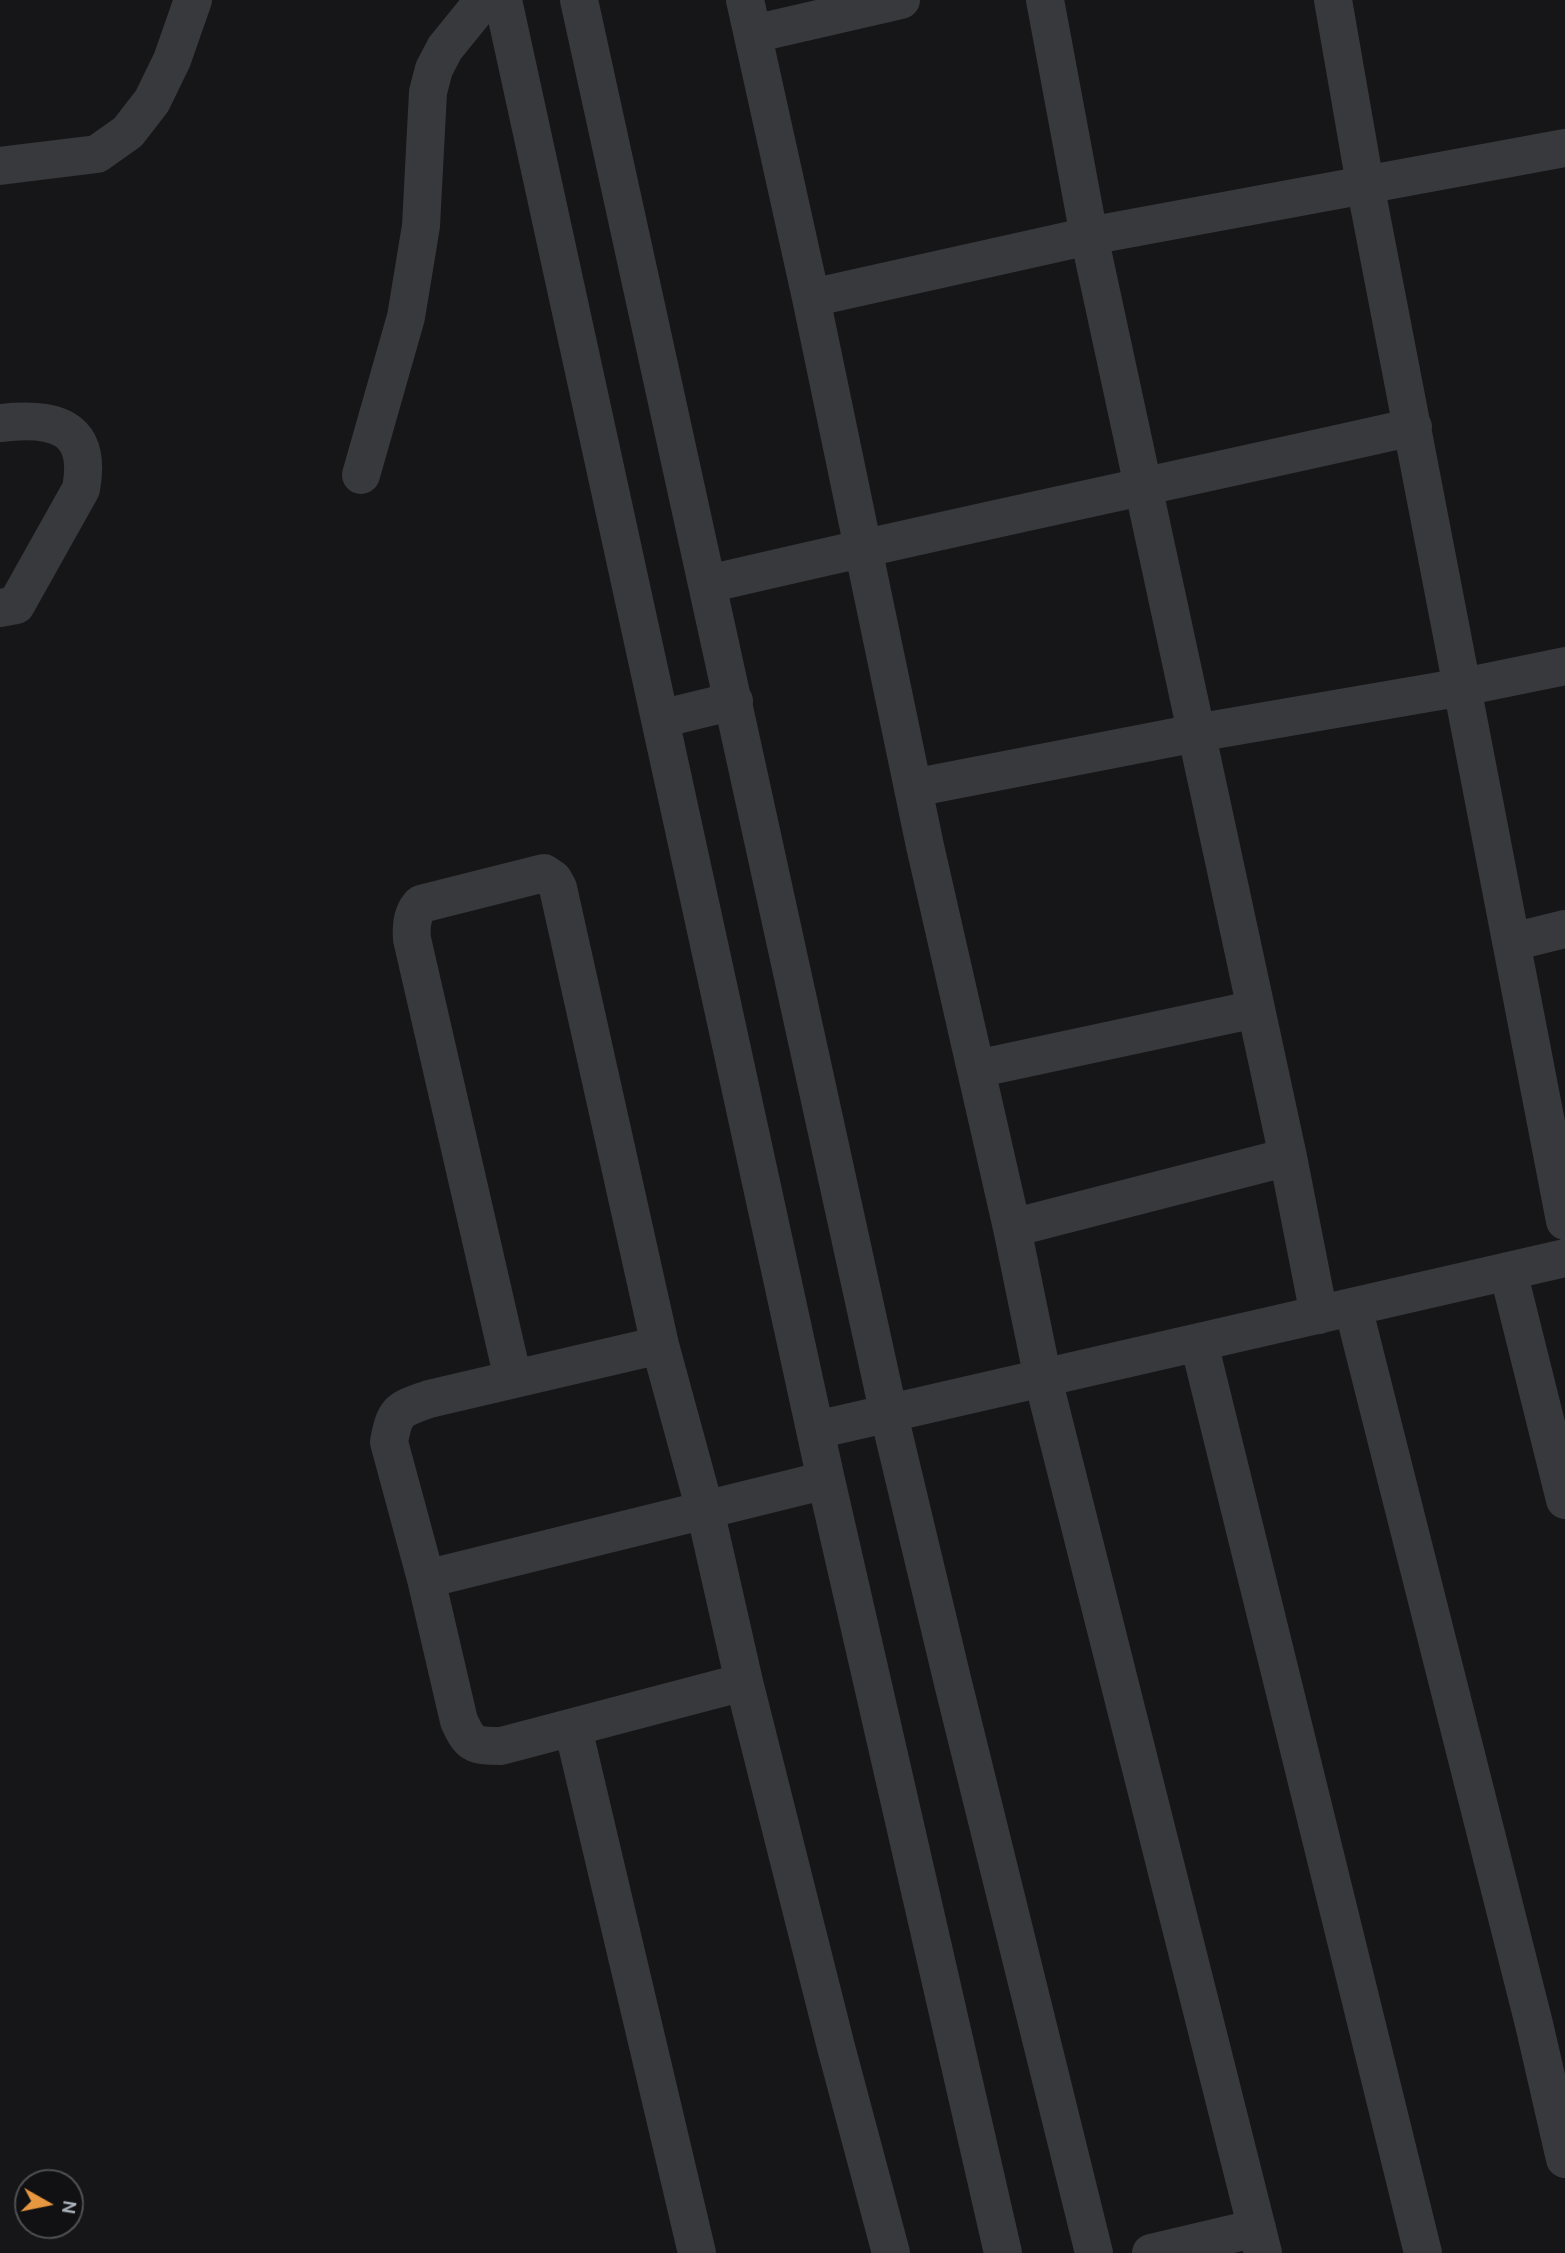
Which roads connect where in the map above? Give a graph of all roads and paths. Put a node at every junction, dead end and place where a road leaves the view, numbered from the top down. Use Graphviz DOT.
graph roads {
  1 [pos="193,0"];
  2 [pos="484,0"];
  3 [pos="503,0"];
  4 [pos="579,0"];
  5 [pos="901,0"];
  6 [pos="1045,0"];
  7 [pos="1333,0"];
  8 [pos="749,17"];
  9 [pos="1565,148"];
  10 [pos="0,166"];
  11 [pos="1365,184"];
  12 [pos="1089,236"];
  13 [pos="811,298"];
  14 [pos="0,423"];
  15 [pos="1413,427"];
  16 [pos="361,475"];
  17 [pos="1143,488"];
  18 [pos="863,548"];
  19 [pos="708,584"];
  20 [pos="8,606"];
  21 [pos="1565,666"];
  22 [pos="1463,687"];
  23 [pos="734,701"];
  24 [pos="660,719"];
  25 [pos="1196,733"];
  26 [pos="914,788"];
  27 [pos="1565,929"];
  28 [pos="1512,942"];
  29 [pos="1256,1009"];
  30 [pos="976,1069"];
  31 [pos="1288,1157"];
  32 [pos="1565,1221"];
  33 [pos="1013,1228"];
  34 [pos="1565,1258"];
  35 [pos="1508,1271"];
  36 [pos="1336,1311"];
  37 [pos="1199,1343"];
  38 [pos="660,1345"];
  39 [pos="1043,1379"];
  40 [pos="513,1380"];
  41 [pos="889,1415"];
  42 [pos="816,1430"];
  43 [pos="826,1480"];
  44 [pos="1565,1500"];
  45 [pos="705,1510"];
  46 [pos="426,1579"];
  47 [pos="744,1682"];
  48 [pos="573,1728"];
  49 [pos="1565,2159"];
  50 [pos="1260,2241"];
  51 [pos="697,2253"];
  52 [pos="891,2253"];
  53 [pos="1003,2253"];
  54 [pos="1094,2253"];
  55 [pos="1151,2253"];
  56 [pos="1423,2253"];
  1 -- 10 [label="street"];
  2 -- 16 [label="street"];
  3 -- 24 [label="street"];
  4 -- 19 [label="street"];
  5 -- 8 [label="street"];
  6 -- 12 [label="street"];
  7 -- 11 [label="street"];
  8 -- 13 [label="street"];
  9 -- 11 [label="street"];
  11 -- 12 [label="street"];
  11 -- 15 [label="street"];
  12 -- 13 [label="street"];
  12 -- 17 [label="street"];
  13 -- 18 [label="street"];
  14 -- 20 [label="street"];
  15 -- 17 [label="street"];
  15 -- 22 [label="street"];
  17 -- 18 [label="street"];
  17 -- 25 [label="street"];
  18 -- 19 [label="street"];
  18 -- 26 [label="street"];
  19 -- 23 [label="street"];
  21 -- 22 [label="street"];
  22 -- 25 [label="street"];
  22 -- 28 [label="street"];
  23 -- 24 [label="street"];
  23 -- 41 [label="street"];
  24 -- 42 [label="street"];
  25 -- 26 [label="street"];
  25 -- 29 [label="street"];
  26 -- 30 [label="street"];
  27 -- 28 [label="street"];
  28 -- 32 [label="street"];
  29 -- 30 [label="street"];
  29 -- 31 [label="street"];
  30 -- 33 [label="street"];
  31 -- 33 [label="street"];
  31 -- 36 [label="street"];
  33 -- 39 [label="street"];
  34 -- 35 [label="street"];
  35 -- 36 [label="street"];
  35 -- 44 [label="street"];
  36 -- 37 [label="street"];
  36 -- 49 [label="street"];
  37 -- 39 [label="street"];
  37 -- 56 [label="street"];
  38 -- 40 [label="street"];
  38 -- 40 [label="street"];
  38 -- 45 [label="street"];
  39 -- 41 [label="street"];
  39 -- 50 [label="street"];
  40 -- 46 [label="street"];
  41 -- 42 [label="street"];
  41 -- 54 [label="street"];
  42 -- 43 [label="street"];
  43 -- 45 [label="street"];
  43 -- 53 [label="street"];
  45 -- 46 [label="street"];
  45 -- 47 [label="street"];
  46 -- 48 [label="street"];
  47 -- 48 [label="street"];
  47 -- 52 [label="street"];
  48 -- 51 [label="street"];
  50 -- 55 [label="street"];
}
